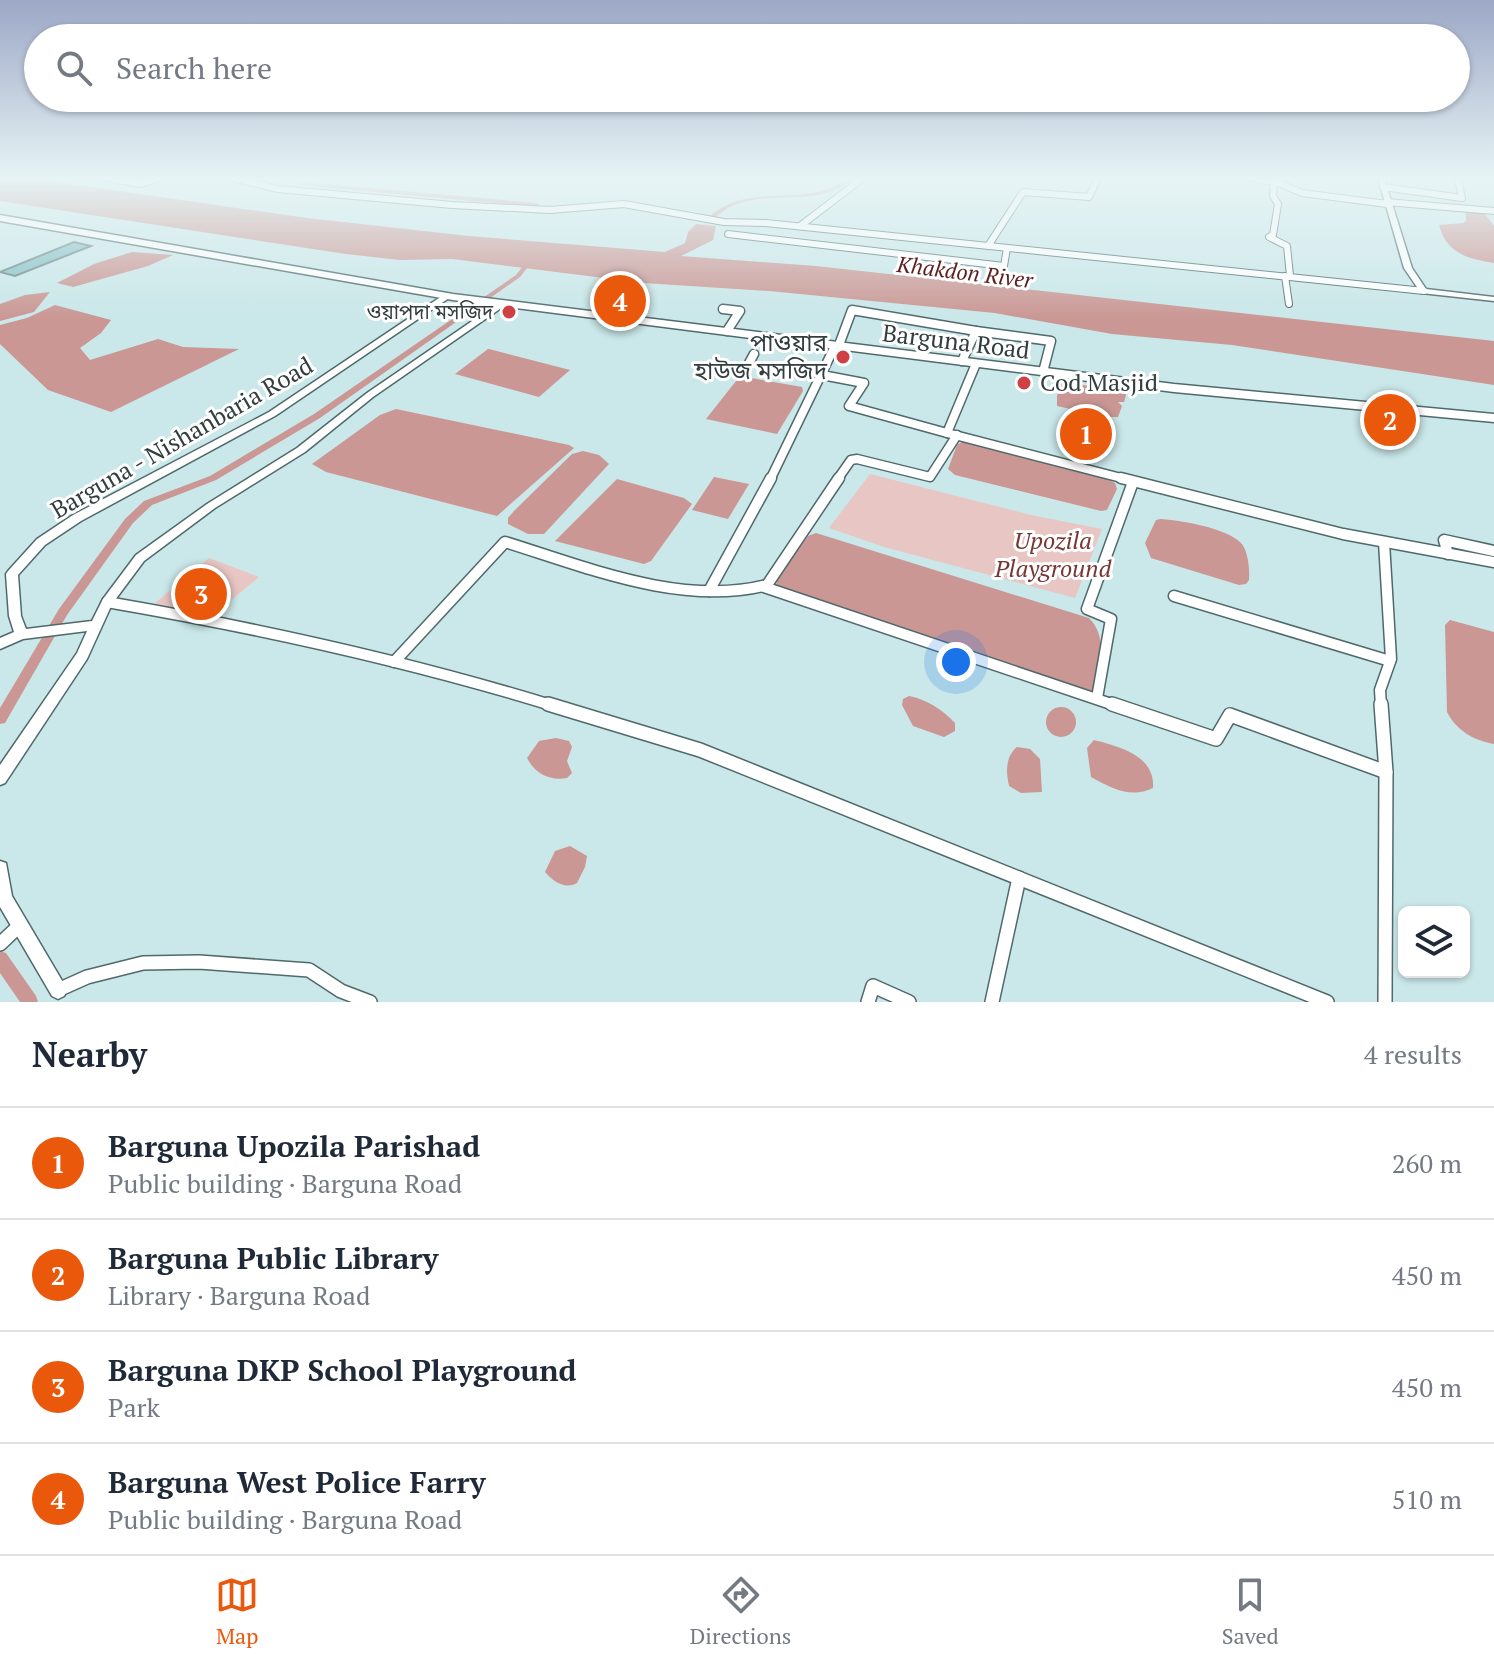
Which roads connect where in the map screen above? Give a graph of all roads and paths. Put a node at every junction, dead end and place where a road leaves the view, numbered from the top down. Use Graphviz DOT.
graph roads {
  1 [pos="39,225"];
  2 [pos="776,225"];
  3 [pos="1002,225"];
  4 [pos="1275,225"];
  5 [pos="1394,225"];
  6 [pos="800,226"];
  7 [pos="728,234"];
  8 [pos="988,246"];
  9 [pos="1007,248"];
  10 [pos="1288,276"];
  11 [pos="1424,291"];
  12 [pos="450,297"];
  13 [pos="1494,299"];
  14 [pos="502,303"];
  15 [pos="1289,304"];
  16 [pos="723,309"];
  17 [pos="727,331"];
  18 [pos="976,331"];
  19 [pos="837,347"];
  20 [pos="754,354"];
  21 [pos="962,361"];
  22 [pos="748,365"];
  23 [pos="975,366"];
  24 [pos="1043,372"];
  25 [pos="822,375"];
  26 [pos="1494,420"];
  27 [pos="952,434"];
  28 [pos="1133,482"];
  29 [pos="1384,542"];
  30 [pos="1494,551"];
  31 [pos="1448,554"];
  32 [pos="1494,562"];
  33 [pos="764,587"];
  34 [pos="709,591"];
  35 [pos="1174,596"];
  36 [pos="107,602"];
  37 [pos="97,625"];
  38 [pos="21,634"];
  39 [pos="0,644"];
  40 [pos="1390,661"];
  41 [pos="394,662"];
  42 [pos="1097,698"];
  43 [pos="1386,772"];
  44 [pos="0,778"];
  45 [pos="0,869"];
  46 [pos="1019,878"];
  47 [pos="17,922"];
  48 [pos="0,944"];
  49 [pos="58,990"];
  50 [pos="1323,1001"];
  51 [pos="370,1002"];
  52 [pos="868,1002"];
  53 [pos="909,1002"];
  54 [pos="992,1002"];
  55 [pos="1385,1002"];
  1 -- 12 [label="main road, Barguna Road"];
  2 -- 6 [label="street"];
  3 -- 8 [label="street"];
  4 -- 10 [label="street"];
  5 -- 11 [label="street"];
  6 -- 8 [label="street"];
  7 -- 9 [label="street"];
  8 -- 9 [label="street"];
  9 -- 10 [label="street"];
  10 -- 11 [label="street"];
  10 -- 15 [label="street"];
  11 -- 13 [label="street"];
  12 -- 14 [label="main road, Barguna Road"];
  12 -- 38 [label="street, Barguna - Nishanbaria Road"];
  14 -- 17 [label="main road, Barguna Road"];
  14 -- 19 [label="main road, Barguna Road"];
  14 -- 36 [label="street"];
  16 -- 17 [label="street"];
  17 -- 19 [label="main road, Barguna Road"];
  18 -- 19 [label="street"];
  18 -- 21 [label="street"];
  18 -- 24 [label="street"];
  19 -- 21 [label="main road, Barguna Road"];
  19 -- 23 [label="main road, Barguna Road"];
  19 -- 25 [label="street"];
  20 -- 22 [label="street"];
  21 -- 24 [label="main road, Barguna Road"];
  23 -- 26 [label="main road, Barguna Road"];
  23 -- 27 [label="street"];
  24 -- 26 [label="main road, Barguna Road"];
  25 -- 27 [label="street"];
  25 -- 34 [label="street"];
  27 -- 28 [label="street"];
  27 -- 33 [label="street"];
  28 -- 29 [label="street"];
  28 -- 42 [label="street"];
  29 -- 31 [label="street"];
  29 -- 40 [label="street"];
  30 -- 31 [label="street"];
  31 -- 32 [label="street"];
  33 -- 34 [label="street"];
  33 -- 42 [label="street"];
  34 -- 41 [label="street"];
  35 -- 40 [label="street"];
  36 -- 37 [label="street"];
  36 -- 41 [label="street"];
  37 -- 38 [label="street"];
  37 -- 44 [label="street"];
  38 -- 39 [label="street"];
  40 -- 43 [label="street"];
  41 -- 46 [label="street"];
  42 -- 43 [label="street"];
  43 -- 55 [label="street"];
  45 -- 47 [label="street"];
  46 -- 50 [label="street"];
  46 -- 54 [label="street"];
  47 -- 48 [label="street"];
  47 -- 49 [label="street"];
  49 -- 51 [label="street"];
  52 -- 53 [label="street"];
}
